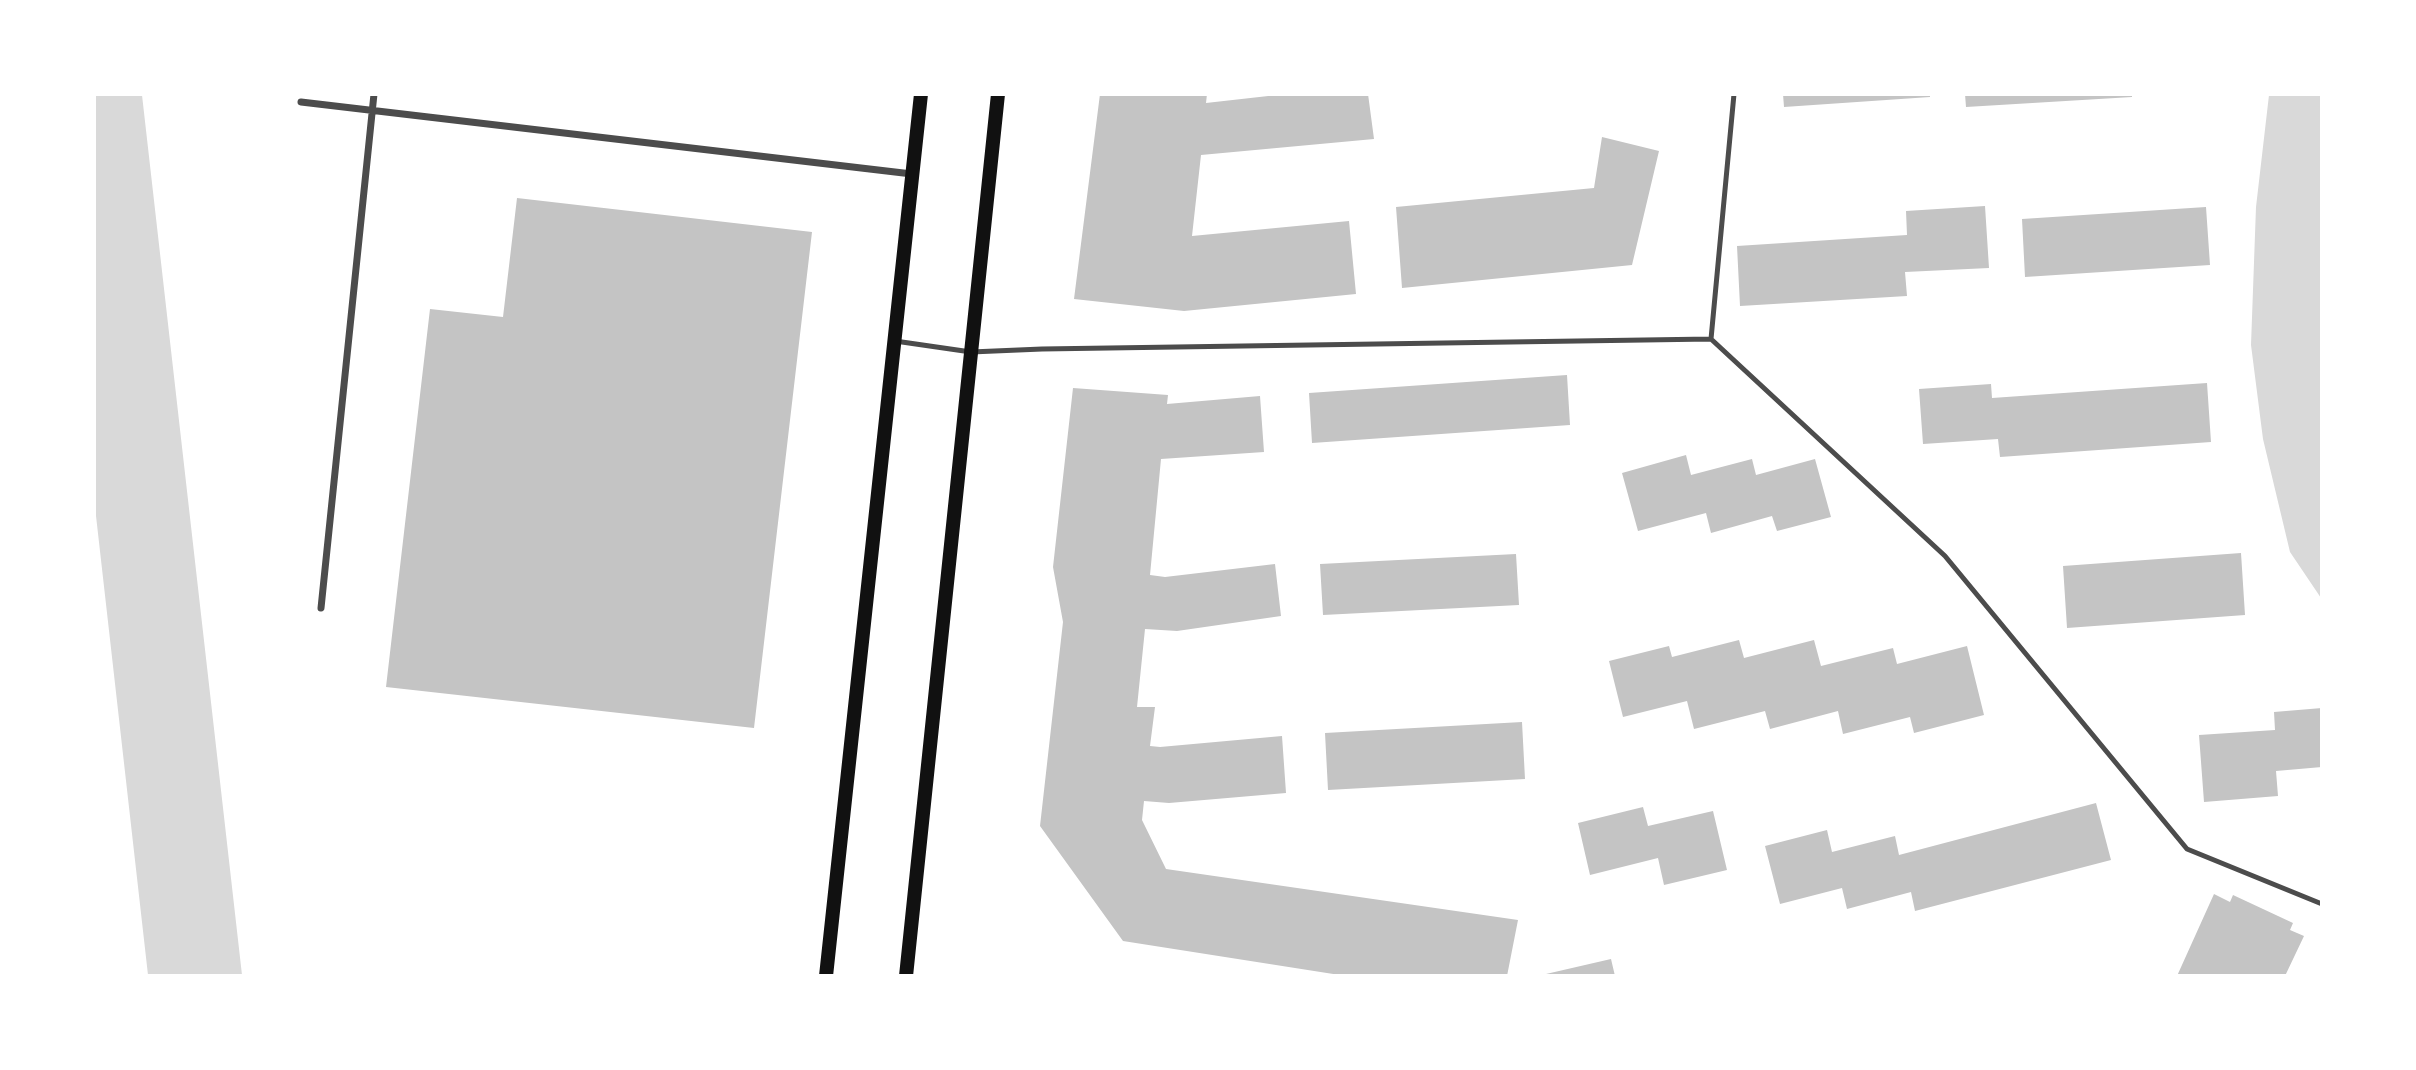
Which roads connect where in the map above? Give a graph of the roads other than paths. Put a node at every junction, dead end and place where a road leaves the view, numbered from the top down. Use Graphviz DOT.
graph roads {
  1 [pos="374,94"];
  2 [pos="921,94"];
  3 [pos="998,94"];
  4 [pos="1734,94"];
  5 [pos="301,102"];
  6 [pos="373,110"];
  7 [pos="913,174"];
  8 [pos="1711,339"];
  9 [pos="895,341"];
  10 [pos="971,352"];
  11 [pos="321,608"];
  12 [pos="2322,904"];
  13 [pos="826,975"];
  14 [pos="906,975"];
  1 -- 6 [label="street"];
  2 -- 7 [label="main road"];
  3 -- 10 [label="main road"];
  4 -- 8 [label="lane"];
  5 -- 6 [label="street"];
  6 -- 7 [label="street"];
  6 -- 11 [label="street"];
  7 -- 9 [label="main road"];
  8 -- 10 [label="lane"];
  8 -- 12 [label="lane"];
  9 -- 10 [label="lane"];
  9 -- 13 [label="main road"];
  10 -- 14 [label="main road"];
}
